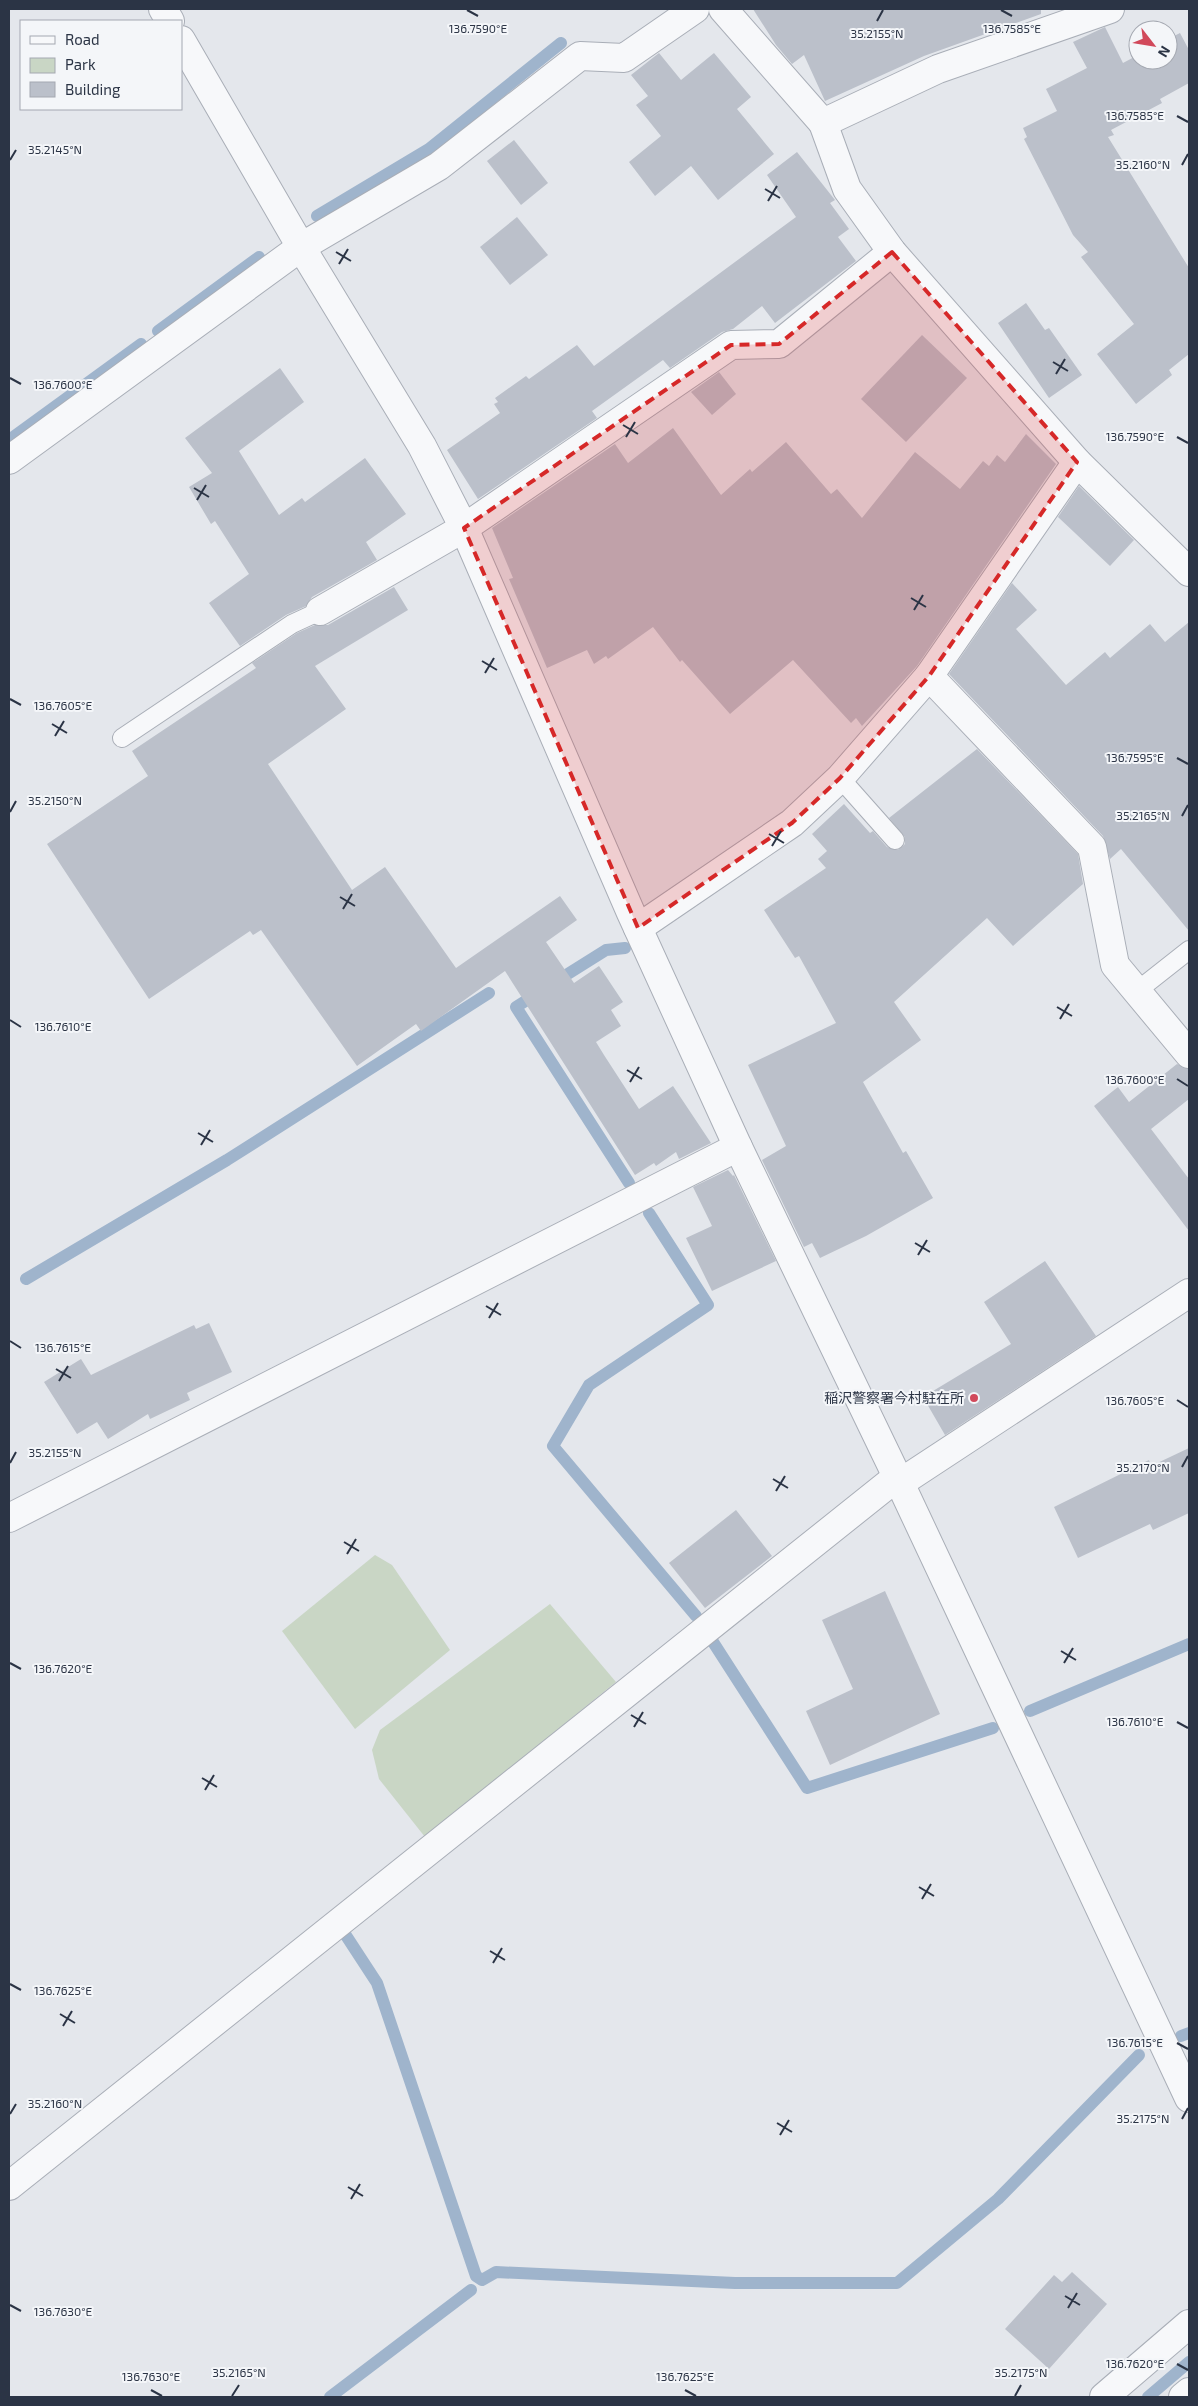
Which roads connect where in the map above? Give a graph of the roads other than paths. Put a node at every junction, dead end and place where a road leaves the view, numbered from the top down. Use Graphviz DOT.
graph roads {
  1 [pos="163,9"];
  2 [pos="694,9"];
  3 [pos="722,9"];
  4 [pos="1110,9"];
  5 [pos="169,20"];
  6 [pos="182,42"];
  7 [pos="823,123"];
  8 [pos="302,247"];
  9 [pos="892,252"];
  10 [pos="9,460"];
  11 [pos="1077,462"];
  12 [pos="464,528"];
  13 [pos="1189,572"];
  14 [pos="320,612"];
  15 [pos="929,676"];
  16 [pos="122,738"];
  17 [pos="840,778"];
  18 [pos="895,840"];
  19 [pos="638,928"];
  20 [pos="1189,950"];
  21 [pos="1137,992"];
  22 [pos="1189,1054"];
  23 [pos="738,1147"];
  24 [pos="1186,1302"];
  25 [pos="898,1480"];
  26 [pos="9,1518"];
  27 [pos="1189,2098"];
  28 [pos="9,2186"];
  29 [pos="1189,2324"];
  30 [pos="1189,2392"];
  31 [pos="1104,2397"];
  32 [pos="1184,2397"];
  1 -- 5 [label="street"];
  2 -- 8 [label="street"];
  3 -- 7 [label="street"];
  4 -- 7 [label="street"];
  6 -- 8 [label="street"];
  7 -- 9 [label="street"];
  8 -- 10 [label="street"];
  8 -- 12 [label="street"];
  9 -- 11 [label="street"];
  9 -- 12 [label="street"];
  11 -- 13 [label="street"];
  11 -- 15 [label="street"];
  12 -- 14 [label="street"];
  12 -- 19 [label="street"];
  14 -- 16 [label="lane"];
  15 -- 17 [label="street"];
  15 -- 21 [label="street"];
  17 -- 18 [label="lane"];
  17 -- 19 [label="street"];
  19 -- 23 [label="street"];
  20 -- 21 [label="lane"];
  21 -- 22 [label="street"];
  23 -- 25 [label="street"];
  23 -- 26 [label="street"];
  24 -- 25 [label="street"];
  25 -- 27 [label="street"];
  25 -- 28 [label="street"];
  29 -- 31 [label="street"];
  30 -- 32 [label="street"];
}
